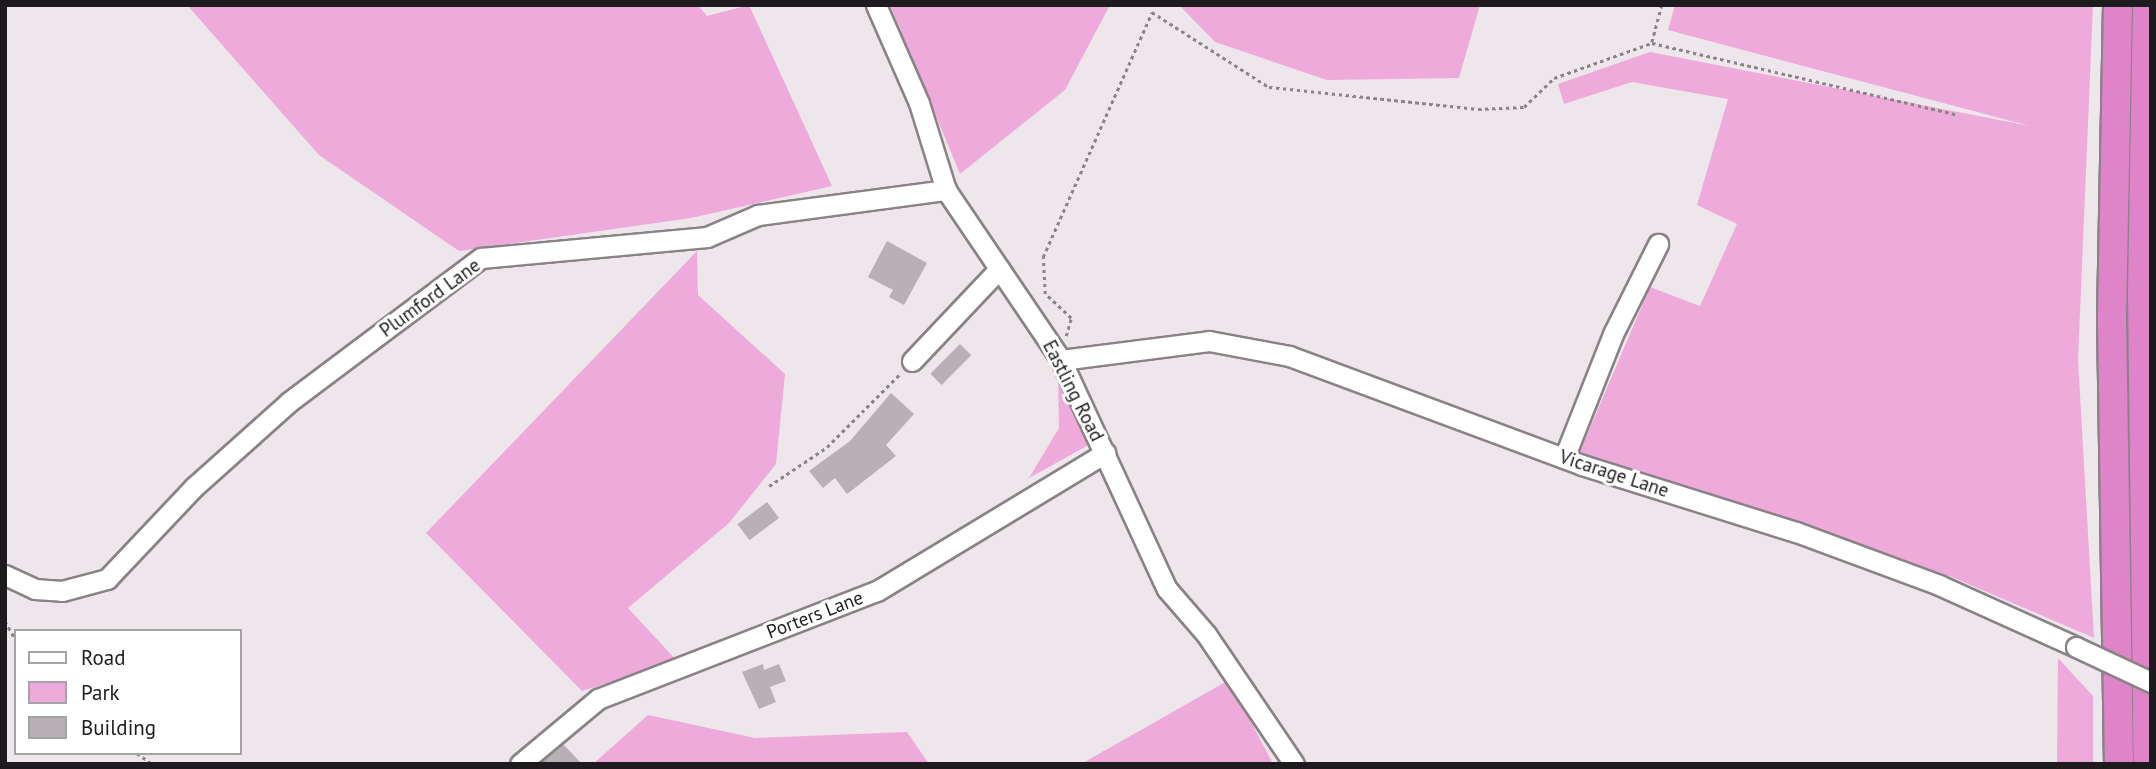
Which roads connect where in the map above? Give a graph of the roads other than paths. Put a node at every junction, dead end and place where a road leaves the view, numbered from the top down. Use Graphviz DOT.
graph roads {
  1 [pos="876,5"];
  2 [pos="2118,5"];
  3 [pos="2147,5"];
  4 [pos="946,190"];
  5 [pos="862,205"];
  6 [pos="1658,244"];
  7 [pos="999,269"];
  8 [pos="1057,354"];
  9 [pos="912,361"];
  10 [pos="1105,453"];
  11 [pos="1564,458"];
  12 [pos="5,575"];
  13 [pos="2151,681"];
  14 [pos="520,764"];
  15 [pos="1294,764"];
  16 [pos="2119,764"];
  17 [pos="2148,764"];
  1 -- 4 [label="street, Eastling Road"];
  2 -- 16 [label="highway"];
  3 -- 17 [label="highway"];
  4 -- 5 [label="street"];
  4 -- 7 [label="street, Eastling Road"];
  4 -- 12 [label="street, Plumford Lane"];
  6 -- 11 [label="street"];
  7 -- 8 [label="street, Eastling Road"];
  7 -- 9 [label="street"];
  8 -- 10 [label="street, Eastling Road"];
  8 -- 11 [label="street, Vicarage Lane"];
  10 -- 14 [label="street, Porters Lane"];
  10 -- 15 [label="street, Eastling Road"];
  11 -- 13 [label="street, Vicarage Lane, bridge"];
}
